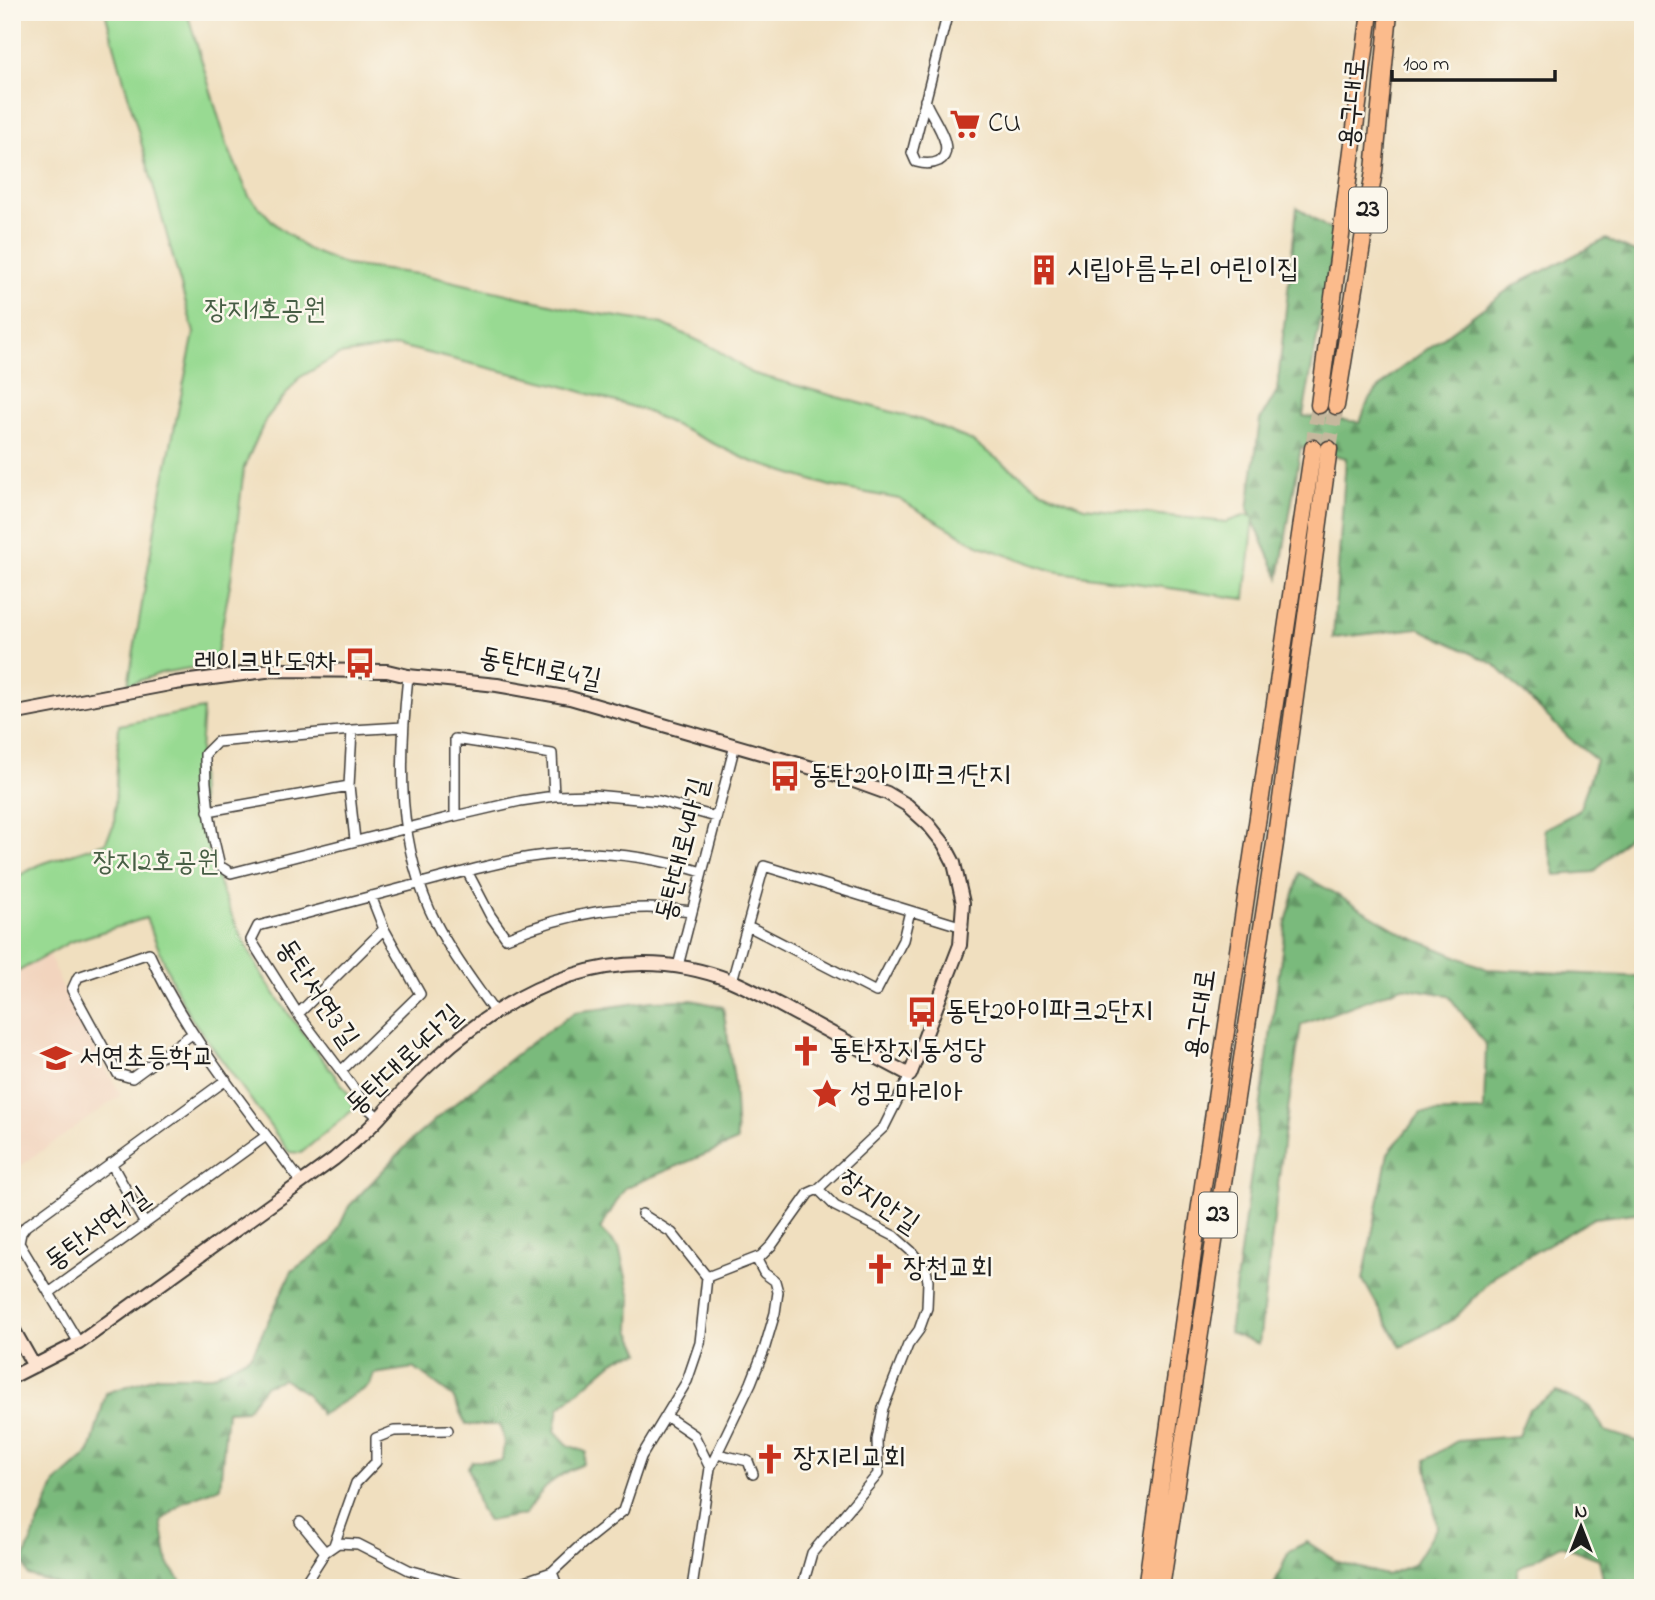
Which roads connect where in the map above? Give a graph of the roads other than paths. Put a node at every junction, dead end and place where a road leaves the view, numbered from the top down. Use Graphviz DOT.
graph roads {
  1 [pos="948,12"];
  2 [pos="1370,12"];
  3 [pos="1389,12"];
  4 [pos="925,100"];
  5 [pos="1319,405"];
  6 [pos="1336,406"];
  7 [pos="408,676"];
  8 [pos="12,714"];
  9 [pos="403,727"];
  10 [pos="352,730"];
  11 [pos="735,745"];
  12 [pos="349,786"];
  13 [pos="554,796"];
  14 [pos="208,811"];
  15 [pos="455,816"];
  16 [pos="716,817"];
  17 [pos="405,827"];
  18 [pos="355,841"];
  19 [pos="467,871"];
  20 [pos="702,872"];
  21 [pos="419,884"];
  22 [pos="371,897"];
  23 [pos="692,911"];
  24 [pos="910,911"];
  25 [pos="748,926"];
  26 [pos="963,927"];
  27 [pos="384,929"];
  28 [pos="678,966"];
  29 [pos="732,981"];
  30 [pos="495,1013"];
  31 [pos="298,1014"];
  32 [pos="192,1034"];
  33 [pos="341,1071"];
  34 [pos="910,1075"];
  35 [pos="226,1080"];
  36 [pos="379,1118"];
  37 [pos="267,1136"];
  38 [pos="111,1163"];
  39 [pos="301,1182"];
  40 [pos="818,1189"];
  41 [pos="642,1214"];
  42 [pos="145,1224"];
  43 [pos="756,1258"];
  44 [pos="707,1277"];
  45 [pos="49,1293"];
  46 [pos="12,1327"];
  47 [pos="79,1343"];
  48 [pos="34,1366"];
  49 [pos="12,1377"];
  50 [pos="666,1416"];
  51 [pos="448,1430"];
  52 [pos="717,1454"];
  53 [pos="710,1468"];
  54 [pos="753,1474"];
  55 [pos="300,1522"];
  56 [pos="334,1545"];
  57 [pos="325,1552"];
  58 [pos="552,1572"];
  59 [pos="1163,1584"];
  60 [pos="302,1588"];
  61 [pos="474,1588"];
  62 [pos="505,1588"];
  63 [pos="558,1588"];
  64 [pos="692,1588"];
  65 [pos="802,1588"];
  66 [pos="1146,1588"];
  1 -- 4 [label="street"];
  2 -- 5 [label="highway, 용구대로 / 23"];
  3 -- 6 [label="highway, 용구대로 / 23"];
  4 -- 4 [label="street"];
  7 -- 8 [label="street, 동탄대로4길"];
  7 -- 9 [label="street"];
  7 -- 11 [label="street, 동탄대로4길"];
  9 -- 10 [label="street"];
  9 -- 17 [label="street"];
  10 -- 12 [label="street"];
  10 -- 14 [label="street"];
  11 -- 16 [label="street, 동탄대로4마길"];
  11 -- 26 [label="street, 동탄대로4길"];
  12 -- 14 [label="street"];
  12 -- 18 [label="street"];
  13 -- 15 [label="street"];
  13 -- 15 [label="street"];
  13 -- 16 [label="street"];
  14 -- 18 [label="street"];
  15 -- 17 [label="street"];
  16 -- 20 [label="street, 동탄대로4마길"];
  17 -- 18 [label="street"];
  17 -- 21 [label="street"];
  19 -- 20 [label="street, 동탄서연3길"];
  19 -- 21 [label="street, 동탄서연3길"];
  19 -- 23 [label="street"];
  20 -- 23 [label="street, 동탄대로4마길"];
  21 -- 22 [label="street, 동탄서연3길"];
  21 -- 30 [label="street"];
  22 -- 27 [label="street, 동탄서연3길"];
  22 -- 31 [label="street, 동탄서연3길"];
  23 -- 28 [label="street, 동탄대로4마길"];
  24 -- 25 [label="street"];
  24 -- 25 [label="street"];
  24 -- 26 [label="street"];
  25 -- 29 [label="street"];
  26 -- 34 [label="street, 동탄대로4길"];
  27 -- 31 [label="street"];
  27 -- 33 [label="street, 동탄서연3길"];
  28 -- 29 [label="street, 동탄대로4다길"];
  28 -- 30 [label="street, 동탄대로4다길"];
  29 -- 34 [label="street, 동탄대로4다길"];
  30 -- 36 [label="street, 동탄대로4다길"];
  31 -- 33 [label="street, 동탄서연3길"];
  32 -- 32 [label="street"];
  32 -- 35 [label="street"];
  33 -- 36 [label="street"];
  34 -- 40 [label="street"];
  35 -- 37 [label="street"];
  35 -- 38 [label="street, 동탄서연1길"];
  36 -- 39 [label="street, 동탄대로4다길"];
  37 -- 39 [label="street"];
  37 -- 42 [label="street, 동탄서연1길"];
  38 -- 42 [label="street"];
  38 -- 45 [label="street, 동탄서연1길"];
  39 -- 47 [label="street, 동탄대로4다길"];
  40 -- 43 [label="street, 장지안길"];
  40 -- 65 [label="street, 장지안길"];
  41 -- 44 [label="street"];
  42 -- 45 [label="street, 동탄서연1길"];
  43 -- 44 [label="street, 장지안길"];
  43 -- 52 [label="street"];
  44 -- 50 [label="street"];
  45 -- 47 [label="street"];
  46 -- 48 [label="street"];
  47 -- 48 [label="street, 동탄대로4다길"];
  48 -- 49 [label="street, 동탄대로4다길"];
  50 -- 53 [label="street"];
  50 -- 58 [label="street"];
  51 -- 56 [label="street"];
  52 -- 53 [label="street"];
  52 -- 54 [label="street"];
  53 -- 64 [label="street"];
  55 -- 57 [label="street"];
  56 -- 57 [label="street"];
  56 -- 61 [label="street"];
  57 -- 60 [label="street"];
  58 -- 62 [label="street"];
  58 -- 63 [label="street"];
  59 -- 66 [label="highway, 용구대로 / 23"];
}
